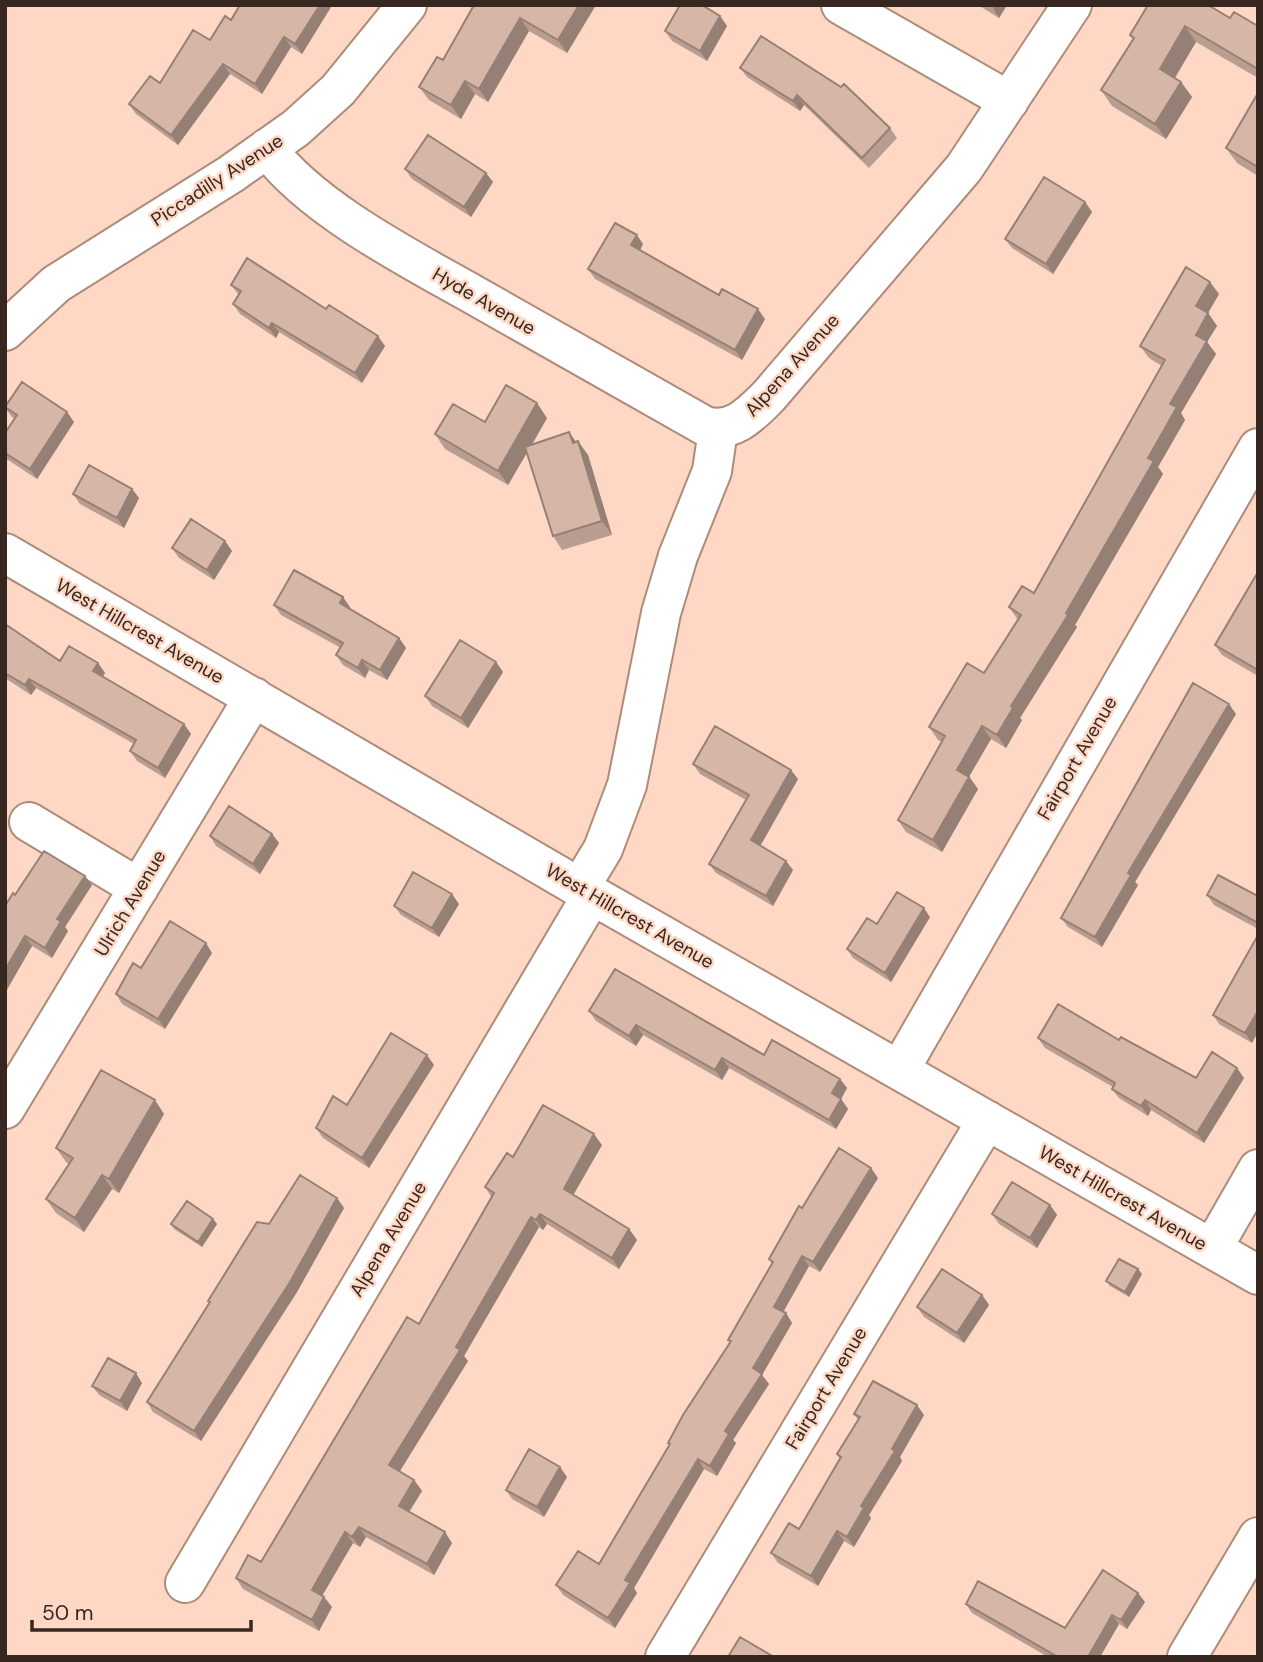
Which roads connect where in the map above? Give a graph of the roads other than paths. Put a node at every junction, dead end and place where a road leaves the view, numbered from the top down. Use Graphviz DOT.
graph roads {
  1 [pos="407,5"];
  2 [pos="841,5"];
  3 [pos="1072,5"];
  4 [pos="1009,101"];
  5 [pos="267,148"];
  6 [pos="5,331"];
  7 [pos="718,430"];
  8 [pos="1258,448"];
  9 [pos="5,553"];
  10 [pos="254,697"];
  11 [pos="29,822"];
  12 [pos="139,888"];
  13 [pos="586,891"];
  14 [pos="900,1069"];
  15 [pos="5,1110"];
  16 [pos="987,1120"];
  17 [pos="1258,1169"];
  18 [pos="1212,1249"];
  19 [pos="1258,1275"];
  20 [pos="1258,1537"];
  21 [pos="185,1583"];
  22 [pos="665,1657"];
  23 [pos="1187,1657"];
  1 -- 5 [label="street, Piccadilly Avenue"];
  2 -- 4 [label="street"];
  3 -- 4 [label="street, Alpena Avenue"];
  4 -- 7 [label="street, Alpena Avenue"];
  5 -- 6 [label="street, Piccadilly Avenue"];
  5 -- 7 [label="street, Hyde Avenue"];
  7 -- 13 [label="street, Alpena Avenue"];
  8 -- 14 [label="street, Fairport Avenue"];
  9 -- 10 [label="street, West Hillcrest Avenue"];
  10 -- 12 [label="street, Ulrich Avenue"];
  10 -- 13 [label="street, West Hillcrest Avenue"];
  11 -- 12 [label="street"];
  12 -- 15 [label="street, Ulrich Avenue"];
  13 -- 14 [label="street, West Hillcrest Avenue"];
  13 -- 21 [label="street, Alpena Avenue"];
  14 -- 16 [label="street, West Hillcrest Avenue"];
  16 -- 18 [label="street, West Hillcrest Avenue"];
  16 -- 22 [label="street, Fairport Avenue"];
  17 -- 18 [label="street"];
  18 -- 19 [label="street, West Hillcrest Avenue"];
  20 -- 23 [label="street"];
}
